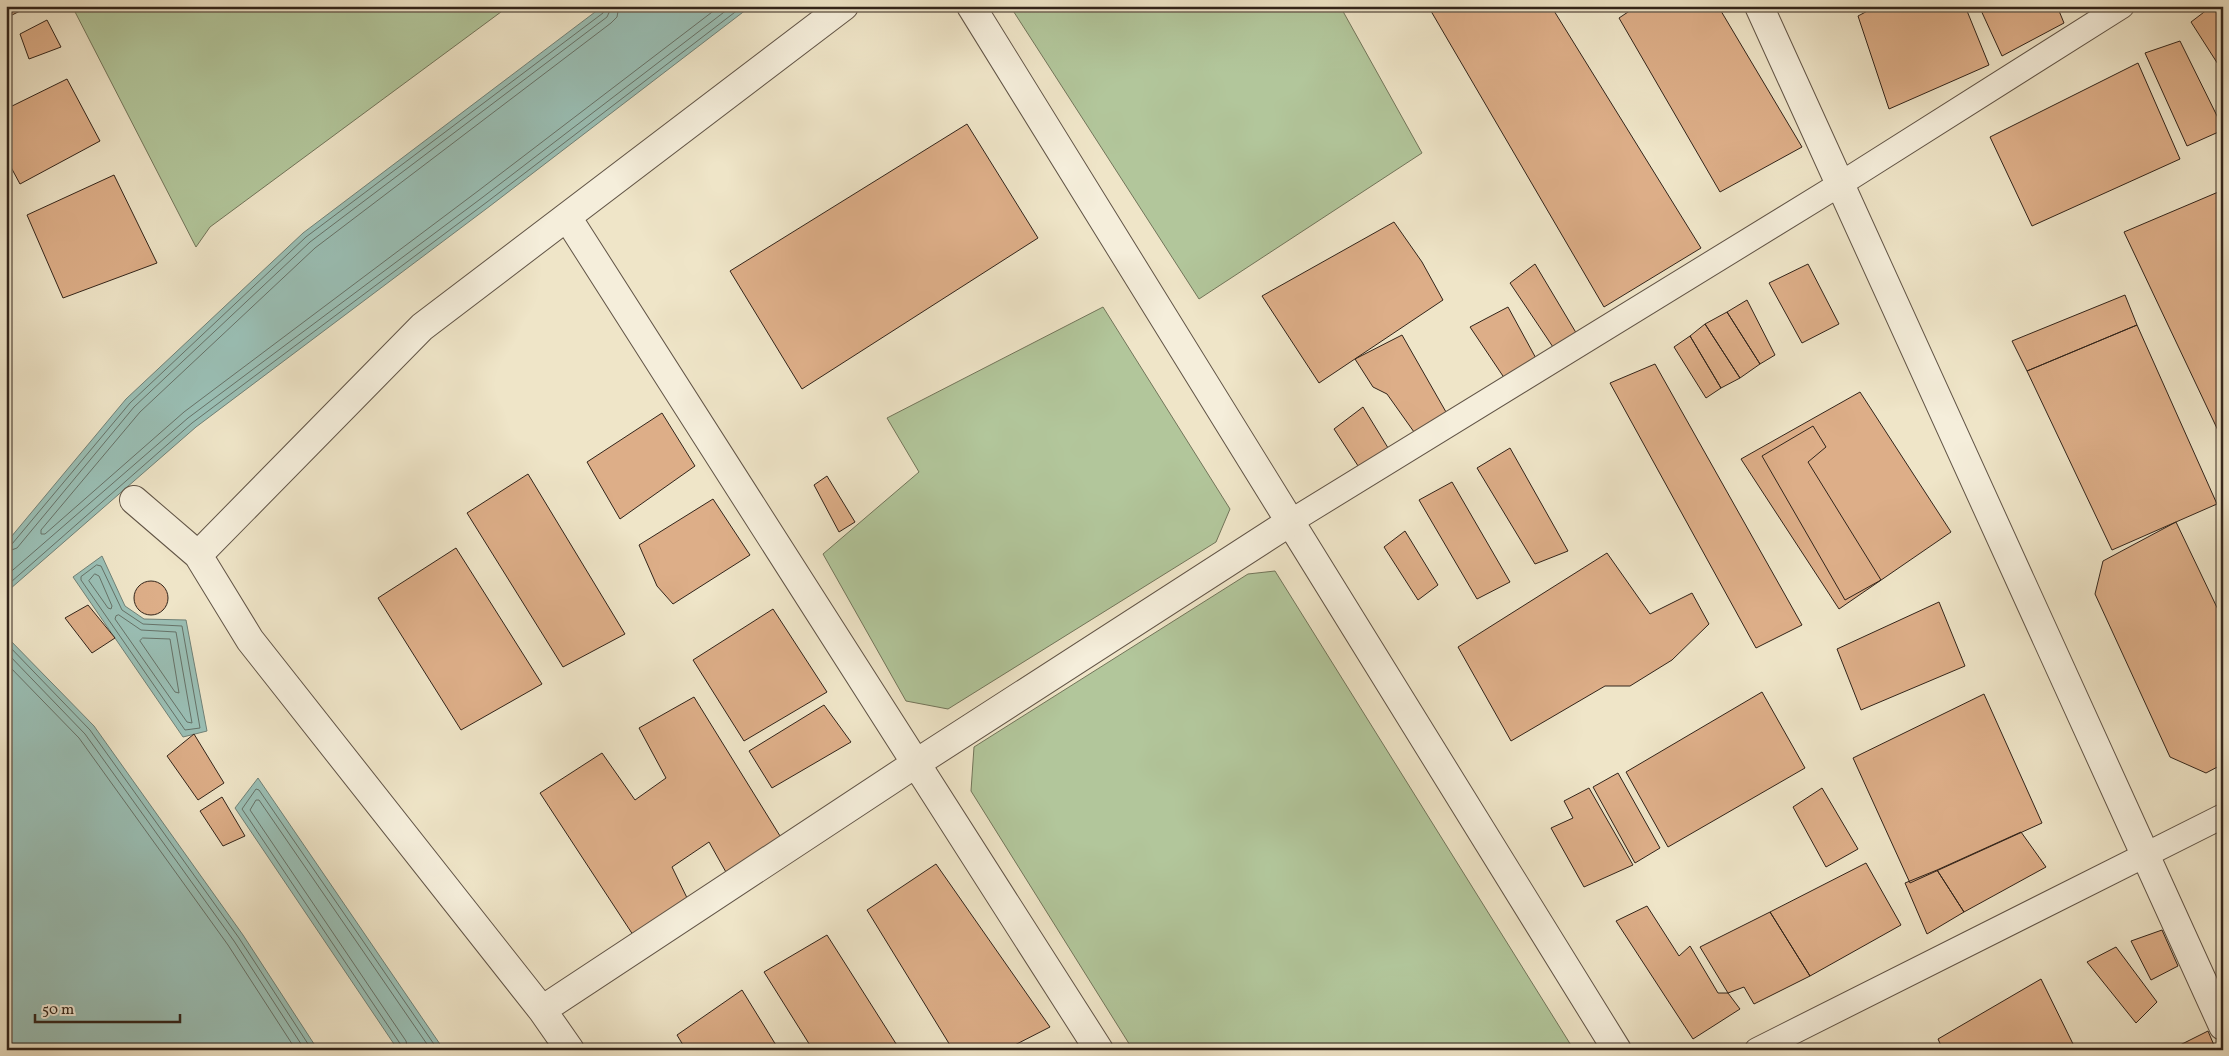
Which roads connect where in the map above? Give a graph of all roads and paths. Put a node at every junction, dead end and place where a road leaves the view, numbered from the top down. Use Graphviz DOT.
graph roads {
  1 [pos="844,6"];
  2 [pos="971,6"];
  3 [pos="1759,6"];
  4 [pos="2122,6"];
  5 [pos="1839,184"];
  6 [pos="567,217"];
  7 [pos="134,500"];
  8 [pos="1290,522"];
  9 [pos="198,556"];
  10 [pos="915,764"];
  11 [pos="2223,816"];
  12 [pos="2146,856"];
  13 [pos="542,1010"];
  14 [pos="2223,1026"];
  15 [pos="570,1050"];
  16 [pos="1099,1050"];
  17 [pos="1617,1050"];
  18 [pos="1757,1050"];
  1 -- 6 [label="street"];
  2 -- 8 [label="street"];
  3 -- 5 [label="street"];
  4 -- 5 [label="street"];
  5 -- 8 [label="street"];
  5 -- 12 [label="street"];
  6 -- 9 [label="street"];
  6 -- 10 [label="street"];
  7 -- 9 [label="street"];
  8 -- 10 [label="street"];
  8 -- 17 [label="street"];
  9 -- 13 [label="street"];
  10 -- 13 [label="street"];
  10 -- 16 [label="street"];
  11 -- 12 [label="street"];
  12 -- 14 [label="street"];
  12 -- 18 [label="street"];
  13 -- 15 [label="street"];
}
